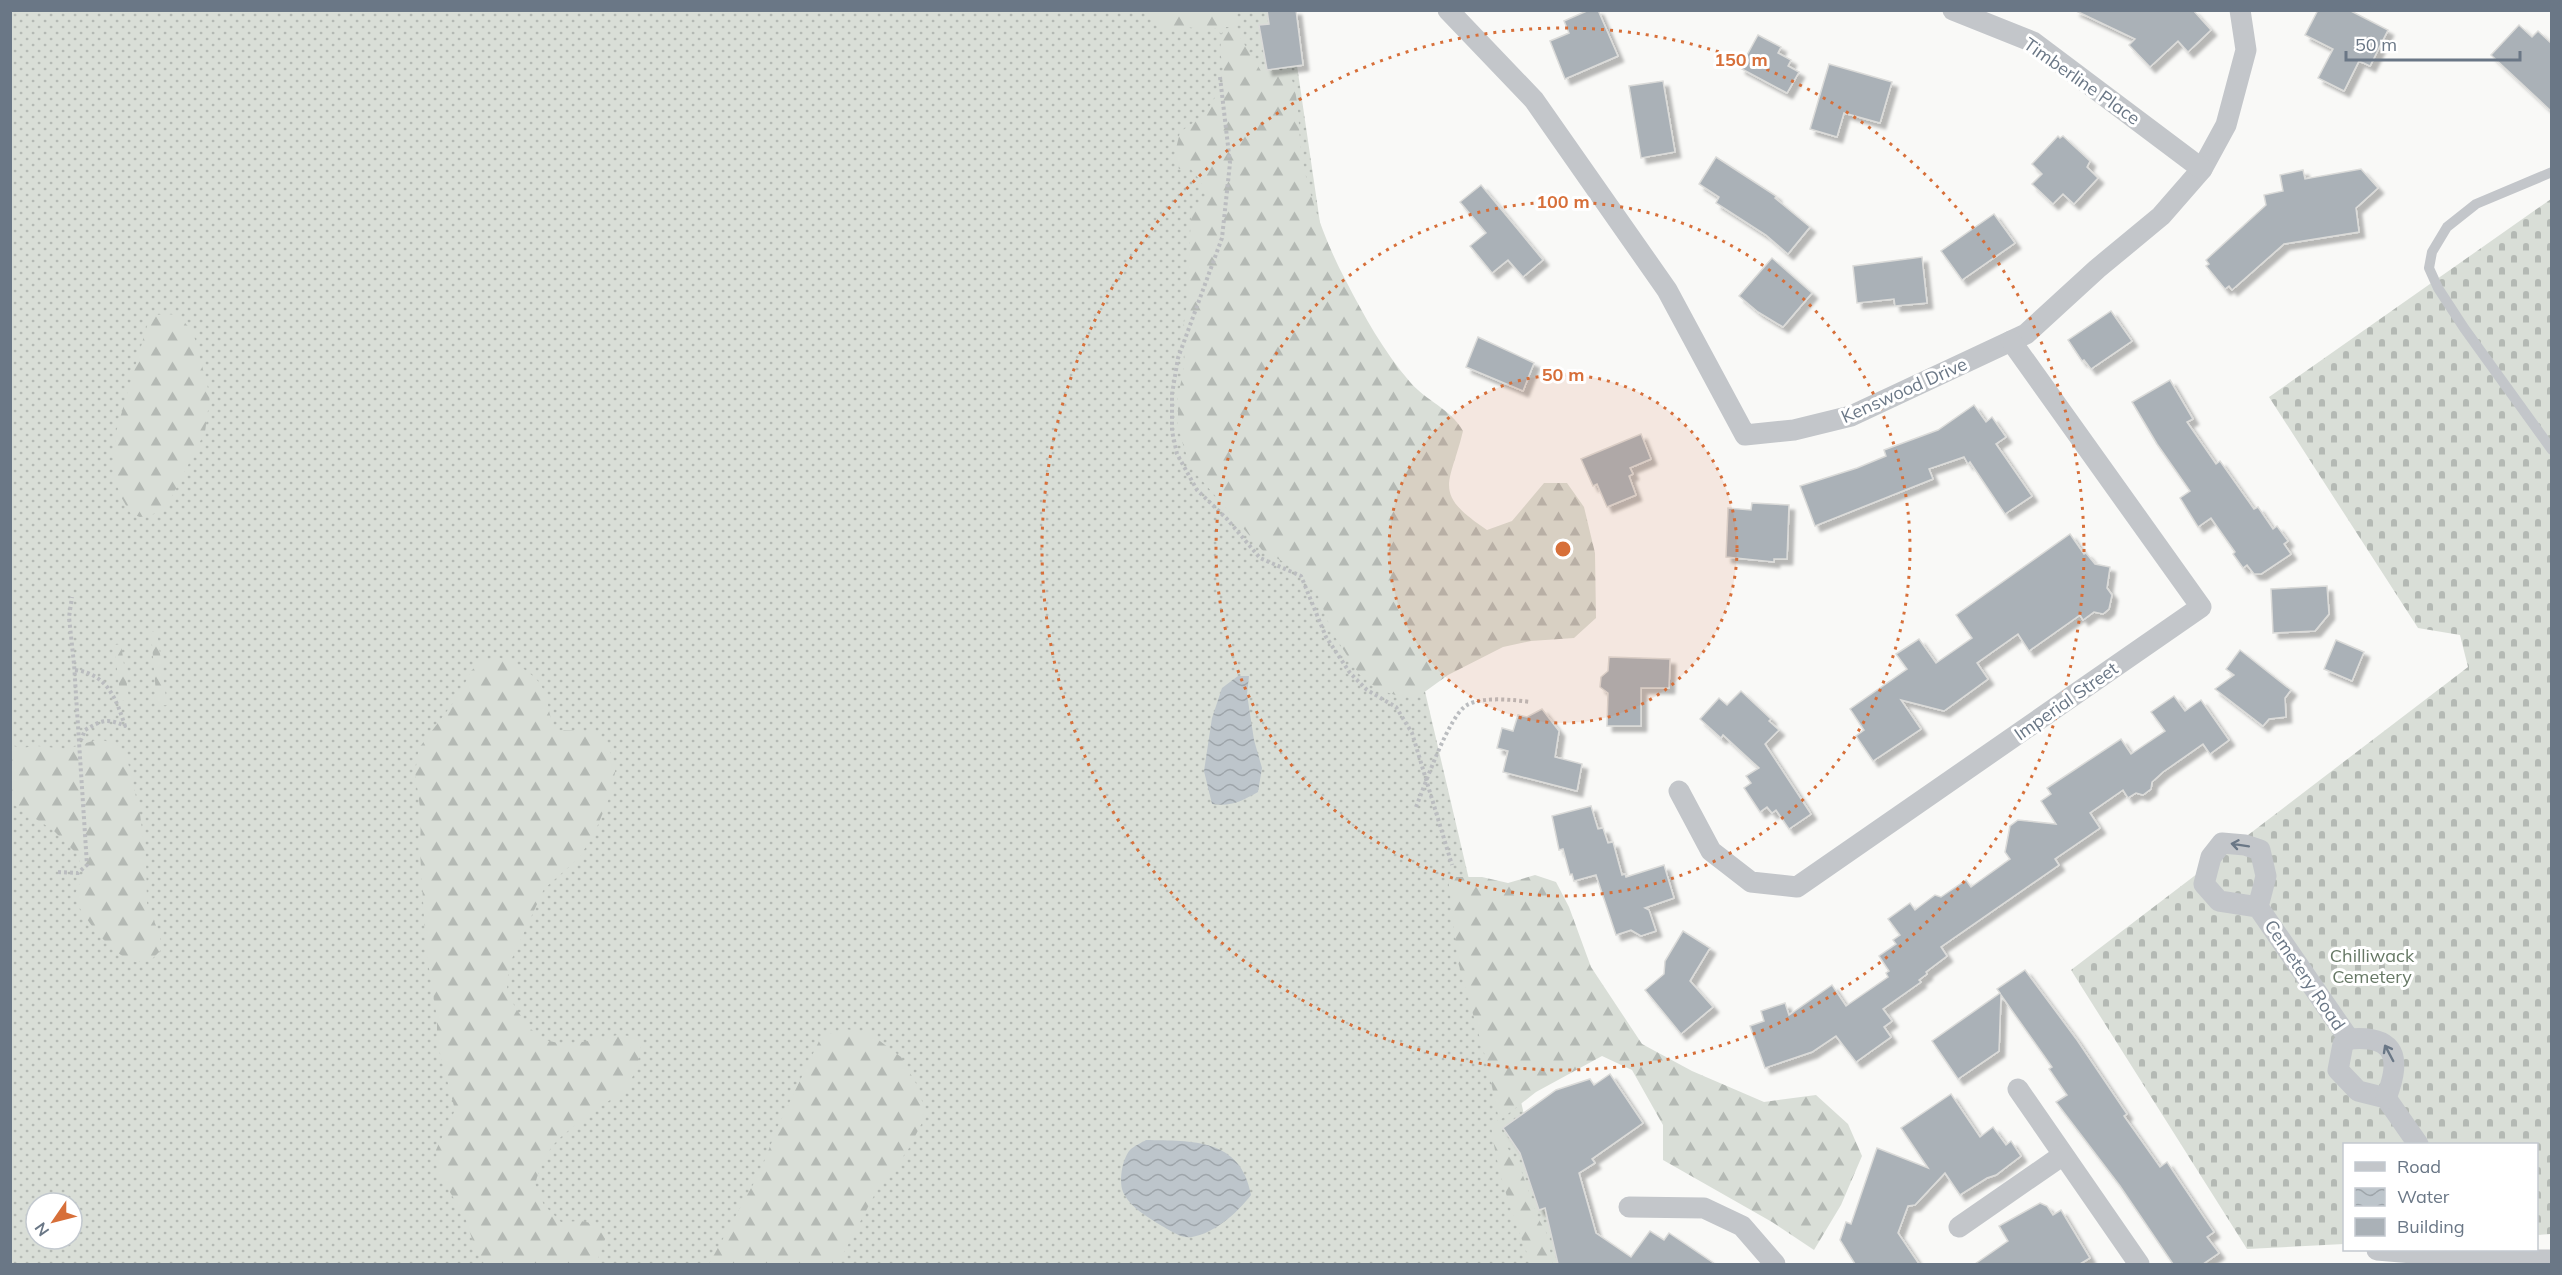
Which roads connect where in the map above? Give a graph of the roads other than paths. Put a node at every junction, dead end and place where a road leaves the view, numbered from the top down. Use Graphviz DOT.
graph roads {
  1 [pos="1448,10"];
  2 [pos="1953,10"];
  3 [pos="2240,10"];
  4 [pos="2202,169"];
  5 [pos="2552,172"];
  6 [pos="2011,341"];
  7 [pos="2552,450"];
  8 [pos="1680,791"];
  9 [pos="2258,907"];
  10 [pos="2349,1039"];
  11 [pos="2018,1089"];
  12 [pos="2386,1098"];
  13 [pos="2417,1143"];
  14 [pos="2063,1155"];
  15 [pos="1629,1207"];
  16 [pos="1959,1227"];
  17 [pos="2377,1251"];
  18 [pos="2494,1255"];
  19 [pos="2552,1260"];
  20 [pos="1775,1264"];
  21 [pos="2139,1264"];
  1 -- 6 [label="street, Kenswood Drive"];
  2 -- 4 [label="street, Timberline Place"];
  3 -- 4 [label="street, Kenswood Drive"];
  4 -- 6 [label="street, Kenswood Drive"];
  5 -- 7 [label="lane"];
  6 -- 8 [label="street, Imperial Street"];
  9 -- 10 [label="street, Cemetery Road"];
  10 -- 12 [label="street, Cemetery Road"];
  12 -- 10 [label="street, one-way"];
  11 -- 14 [label="street"];
  12 -- 13 [label="street"];
  14 -- 16 [label="street"];
  14 -- 21 [label="street"];
  15 -- 20 [label="street"];
  17 -- 18 [label="street"];
  18 -- 19 [label="street"];
}
